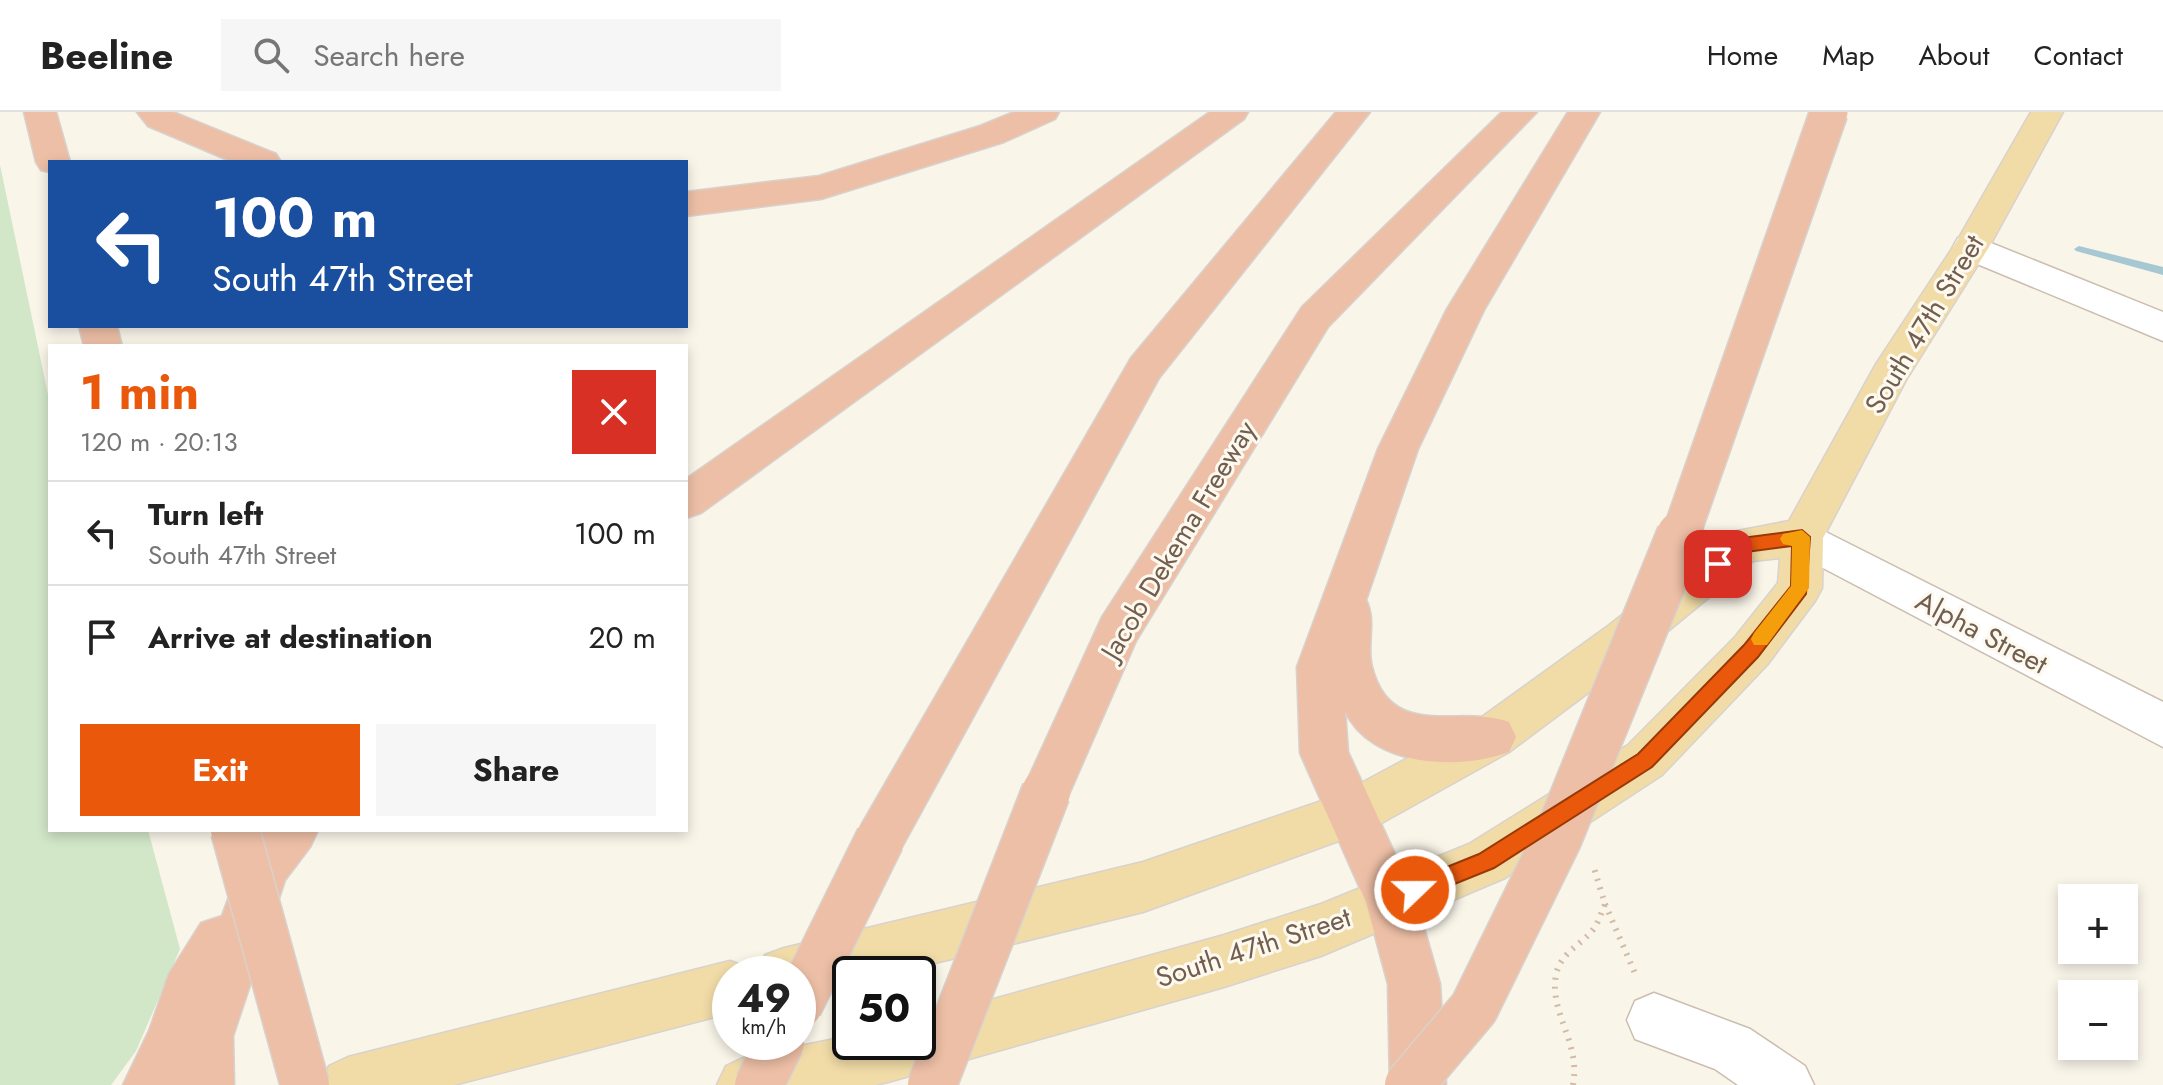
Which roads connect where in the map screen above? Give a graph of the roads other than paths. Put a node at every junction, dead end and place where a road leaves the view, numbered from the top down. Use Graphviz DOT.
graph roads {
  1 [pos="40,112"];
  2 [pos="153,112"];
  3 [pos="1043,112"];
  4 [pos="1232,112"];
  5 [pos="1354,112"];
  6 [pos="1521,112"];
  7 [pos="1584,112"];
  8 [pos="1829,112"];
  9 [pos="2047,112"];
  10 [pos="52,160"];
  11 [pos="259,160"];
  12 [pos="688,204"];
  13 [pos="1971,247"];
  14 [pos="2163,327"];
  15 [pos="688,500"];
  16 [pos="1802,537"];
  17 [pos="1350,578"];
  18 [pos="2163,726"];
  19 [pos="1492,737"];
  20 [pos="1352,814"];
  21 [pos="264,842"];
  22 [pos="1391,900"];
  23 [pos="816,966"];
  24 [pos="816,969"];
  25 [pos="712,992"];
  26 [pos="1654,1020"];
  27 [pos="771,1060"];
  28 [pos="151,1085"];
  29 [pos="206,1085"];
  30 [pos="305,1085"];
  31 [pos="348,1085"];
  32 [pos="745,1085"];
  33 [pos="759,1085"];
  34 [pos="932,1085"];
  35 [pos="1409,1085"];
  36 [pos="1418,1085"];
  37 [pos="1786,1085"];
  1 -- 10 [label="highway"];
  2 -- 11 [label="highway"];
  3 -- 12 [label="highway"];
  4 -- 15 [label="highway"];
  5 -- 24 [label="highway, bridge"];
  6 -- 34 [label="highway, Jacob Dekema Freeway, bridge"];
  7 -- 17 [label="highway"];
  8 -- 35 [label="highway, bridge"];
  9 -- 13 [label="main road, South 47th Street"];
  13 -- 14 [label="street"];
  13 -- 16 [label="main road, South 47th Street"];
  16 -- 18 [label="street, Alpha Street"];
  16 -- 19 [label="main road"];
  16 -- 22 [label="main road, South 47th Street"];
  17 -- 19 [label="highway"];
  17 -- 20 [label="highway"];
  19 -- 20 [label="main road"];
  20 -- 22 [label="highway"];
  20 -- 23 [label="main road"];
  21 -- 28 [label="highway"];
  21 -- 29 [label="highway"];
  21 -- 30 [label="highway, bridge"];
  22 -- 32 [label="main road, South 47th Street"];
  22 -- 36 [label="highway"];
  25 -- 31 [label="main road"];
  26 -- 37 [label="street"];
  27 -- 33 [label="highway, bridge"];
}
